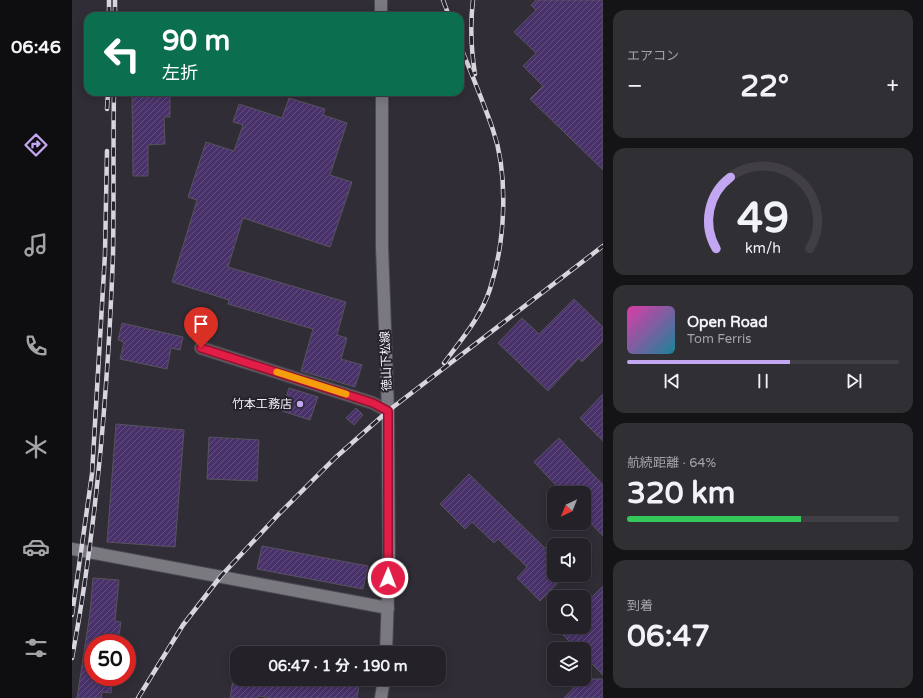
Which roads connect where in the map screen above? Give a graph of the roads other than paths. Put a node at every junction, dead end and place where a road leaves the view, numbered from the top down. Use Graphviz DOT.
graph roads {
  1 [pos="381,0"];
  2 [pos="381,12"];
  3 [pos="382,96"];
  4 [pos="201,348"];
  5 [pos="388,411"];
  6 [pos="72,549"];
  7 [pos="388,608"];
  8 [pos="386,646"];
  9 [pos="383,686"];
  10 [pos="382,698"];
  1 -- 2 [label="main road"];
  3 -- 5 [label="main road, 徳山下松線"];
  4 -- 5 [label="street"];
  5 -- 7 [label="main road, 徳山下松線"];
  6 -- 7 [label="main road"];
  7 -- 8 [label="main road, 徳山下松線"];
  9 -- 10 [label="main road"];
}
